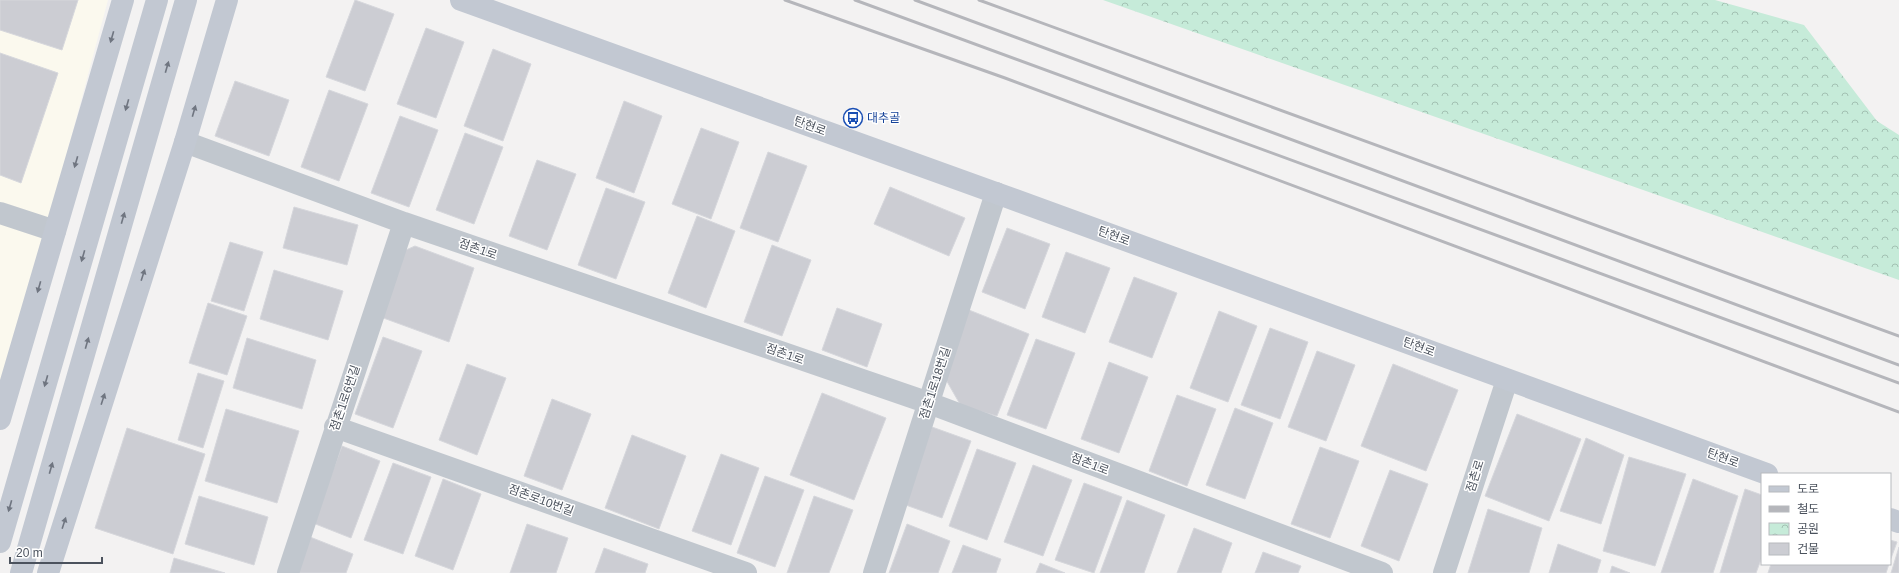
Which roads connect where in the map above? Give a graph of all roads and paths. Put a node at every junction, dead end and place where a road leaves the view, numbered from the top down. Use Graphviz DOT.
graph roads {
  1 [pos="123,0"];
  2 [pos="157,0"];
  3 [pos="186,0"];
  4 [pos="227,0"];
  5 [pos="461,0"];
  6 [pos="185,142"];
  7 [pos="996,193"];
  8 [pos="0,213"];
  9 [pos="404,223"];
  10 [pos="56,231"];
  11 [pos="1507,380"];
  12 [pos="928,403"];
  13 [pos="0,419"];
  14 [pos="335,427"];
  15 [pos="1764,473"];
  16 [pos="0,542"];
  17 [pos="21,573"];
  18 [pos="48,573"];
  19 [pos="288,573"];
  20 [pos="746,573"];
  21 [pos="874,573"];
  22 [pos="1382,573"];
  23 [pos="1444,573"];
  1 -- 10 [label="street, one-way"];
  2 -- 16 [label="street, one-way"];
  17 -- 3 [label="street, one-way"];
  6 -- 4 [label="street, one-way"];
  5 -- 7 [label="street, 탄현로"];
  6 -- 9 [label="street, 점촌1로"];
  18 -- 6 [label="street, one-way"];
  7 -- 11 [label="street, 탄현로"];
  7 -- 12 [label="street, 점촌1로18번길"];
  8 -- 10 [label="street"];
  9 -- 12 [label="street, 점촌1로"];
  9 -- 14 [label="street, 점촌1로6번길"];
  10 -- 13 [label="street, one-way"];
  11 -- 15 [label="street, 탄현로"];
  11 -- 23 [label="street, 점촌로"];
  12 -- 21 [label="street, 점촌1로18번길"];
  12 -- 22 [label="street, 점촌1로"];
  14 -- 19 [label="street, 점촌1로6번길"];
  14 -- 20 [label="street, 점촌로10번길"];
}
